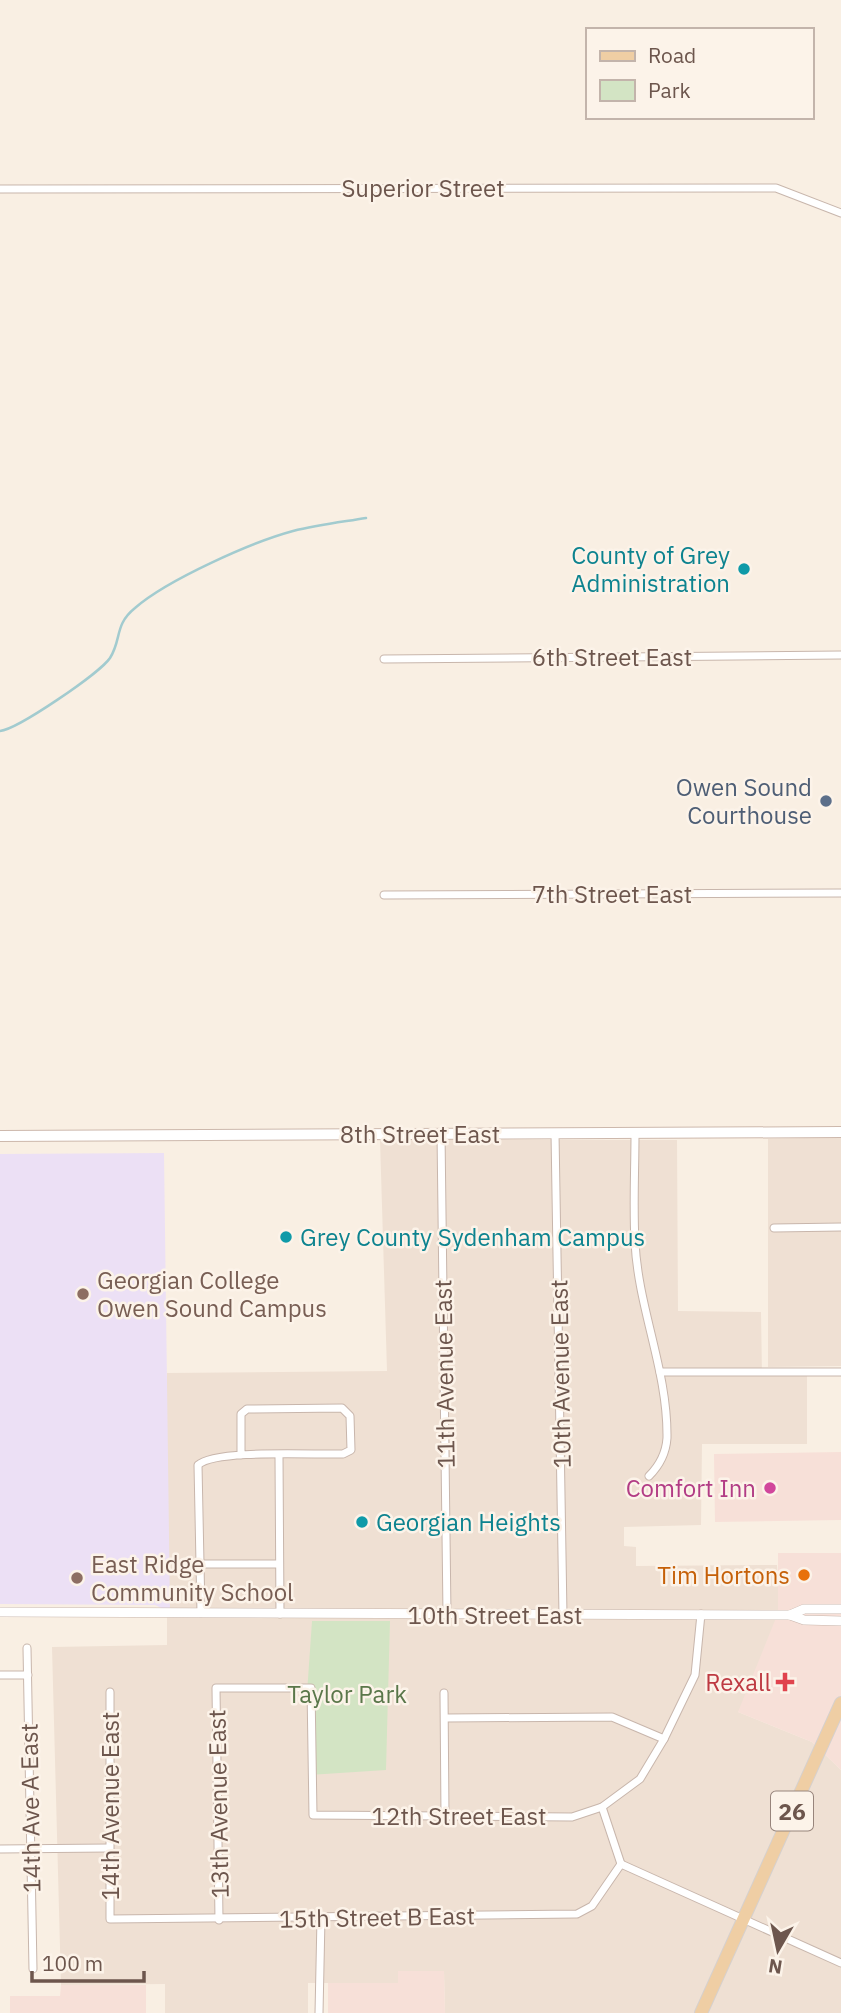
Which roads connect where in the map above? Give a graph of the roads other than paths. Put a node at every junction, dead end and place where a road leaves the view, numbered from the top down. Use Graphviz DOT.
graph roads {
  1 [pos="0,189"];
  2 [pos="841,213"];
  3 [pos="841,655"];
  4 [pos="384,659"];
  5 [pos="841,892"];
  6 [pos="383,895"];
  7 [pos="841,1132"];
  8 [pos="441,1133"];
  9 [pos="555,1133"];
  10 [pos="635,1134"];
  11 [pos="0,1136"];
  12 [pos="841,1227"];
  13 [pos="774,1228"];
  14 [pos="660,1372"];
  15 [pos="841,1372"];
  16 [pos="242,1455"];
  17 [pos="279,1456"];
  18 [pos="649,1476"];
  19 [pos="277,1563"];
  20 [pos="199,1564"];
  21 [pos="841,1609"];
  22 [pos="0,1612"];
  23 [pos="201,1613"];
  24 [pos="280,1614"];
  25 [pos="447,1614"];
  26 [pos="563,1615"];
  27 [pos="701,1615"];
  28 [pos="790,1615"];
  29 [pos="841,1621"];
  30 [pos="27,1648"];
  31 [pos="0,1675"];
  32 [pos="28,1675"];
  33 [pos="110,1692"];
  34 [pos="444,1693"];
  35 [pos="841,1703"];
  36 [pos="446,1718"];
  37 [pos="664,1739"];
  38 [pos="602,1807"];
  39 [pos="313,1815"];
  40 [pos="445,1816"];
  41 [pos="32,1847"];
  42 [pos="109,1848"];
  43 [pos="0,1849"];
  44 [pos="621,1864"];
  45 [pos="321,1918"];
  46 [pos="110,1919"];
  47 [pos="219,1920"];
  48 [pos="743,1920"];
  49 [pos="841,1963"];
  50 [pos="33,1969"];
  51 [pos="319,2013"];
  52 [pos="701,2013"];
  1 -- 2 [label="street, Superior Street"];
  3 -- 4 [label="street, 6th Street East"];
  5 -- 6 [label="street, 7th Street East"];
  7 -- 10 [label="main road, 8th Street East"];
  8 -- 9 [label="main road, 8th Street East"];
  8 -- 11 [label="main road, 8th Street East"];
  8 -- 25 [label="street, 11th Avenue East"];
  9 -- 10 [label="main road, 8th Street East"];
  9 -- 26 [label="street, 10th Avenue East"];
  10 -- 14 [label="street"];
  12 -- 13 [label="street"];
  14 -- 15 [label="street"];
  14 -- 18 [label="street"];
  16 -- 17 [label="street"];
  16 -- 17 [label="street"];
  16 -- 20 [label="street"];
  17 -- 19 [label="street"];
  19 -- 20 [label="street"];
  19 -- 24 [label="street"];
  20 -- 23 [label="street"];
  21 -- 28 [label="street, 10th Street East"];
  22 -- 23 [label="street, 10th Street East"];
  23 -- 24 [label="street, 10th Street East"];
  24 -- 25 [label="street, 10th Street East"];
  25 -- 26 [label="street, 10th Street East"];
  26 -- 27 [label="street, 10th Street East"];
  27 -- 28 [label="street, 10th Street East"];
  27 -- 37 [label="street"];
  28 -- 29 [label="street, 10th Street East"];
  30 -- 32 [label="street, 14th Ave A East"];
  31 -- 32 [label="street"];
  32 -- 41 [label="street, 14th Ave A East"];
  33 -- 42 [label="street, 14th Avenue East"];
  34 -- 36 [label="street"];
  35 -- 48 [label="main road, 26"];
  36 -- 37 [label="street"];
  36 -- 40 [label="street"];
  37 -- 38 [label="street"];
  38 -- 40 [label="street, 12th Street East"];
  38 -- 44 [label="street"];
  39 -- 40 [label="street, 12th Street East"];
  39 -- 47 [label="street, 13th Avenue East"];
  41 -- 42 [label="street"];
  41 -- 43 [label="street"];
  41 -- 50 [label="street, 14th Ave A East"];
  42 -- 46 [label="street, 14th Avenue East"];
  44 -- 45 [label="street, 15th Street B East"];
  44 -- 48 [label="street"];
  45 -- 47 [label="street, 15th Street B East"];
  45 -- 51 [label="street"];
  46 -- 47 [label="street, 15th Street B East"];
  48 -- 49 [label="street"];
  48 -- 52 [label="main road, 26"];
}
